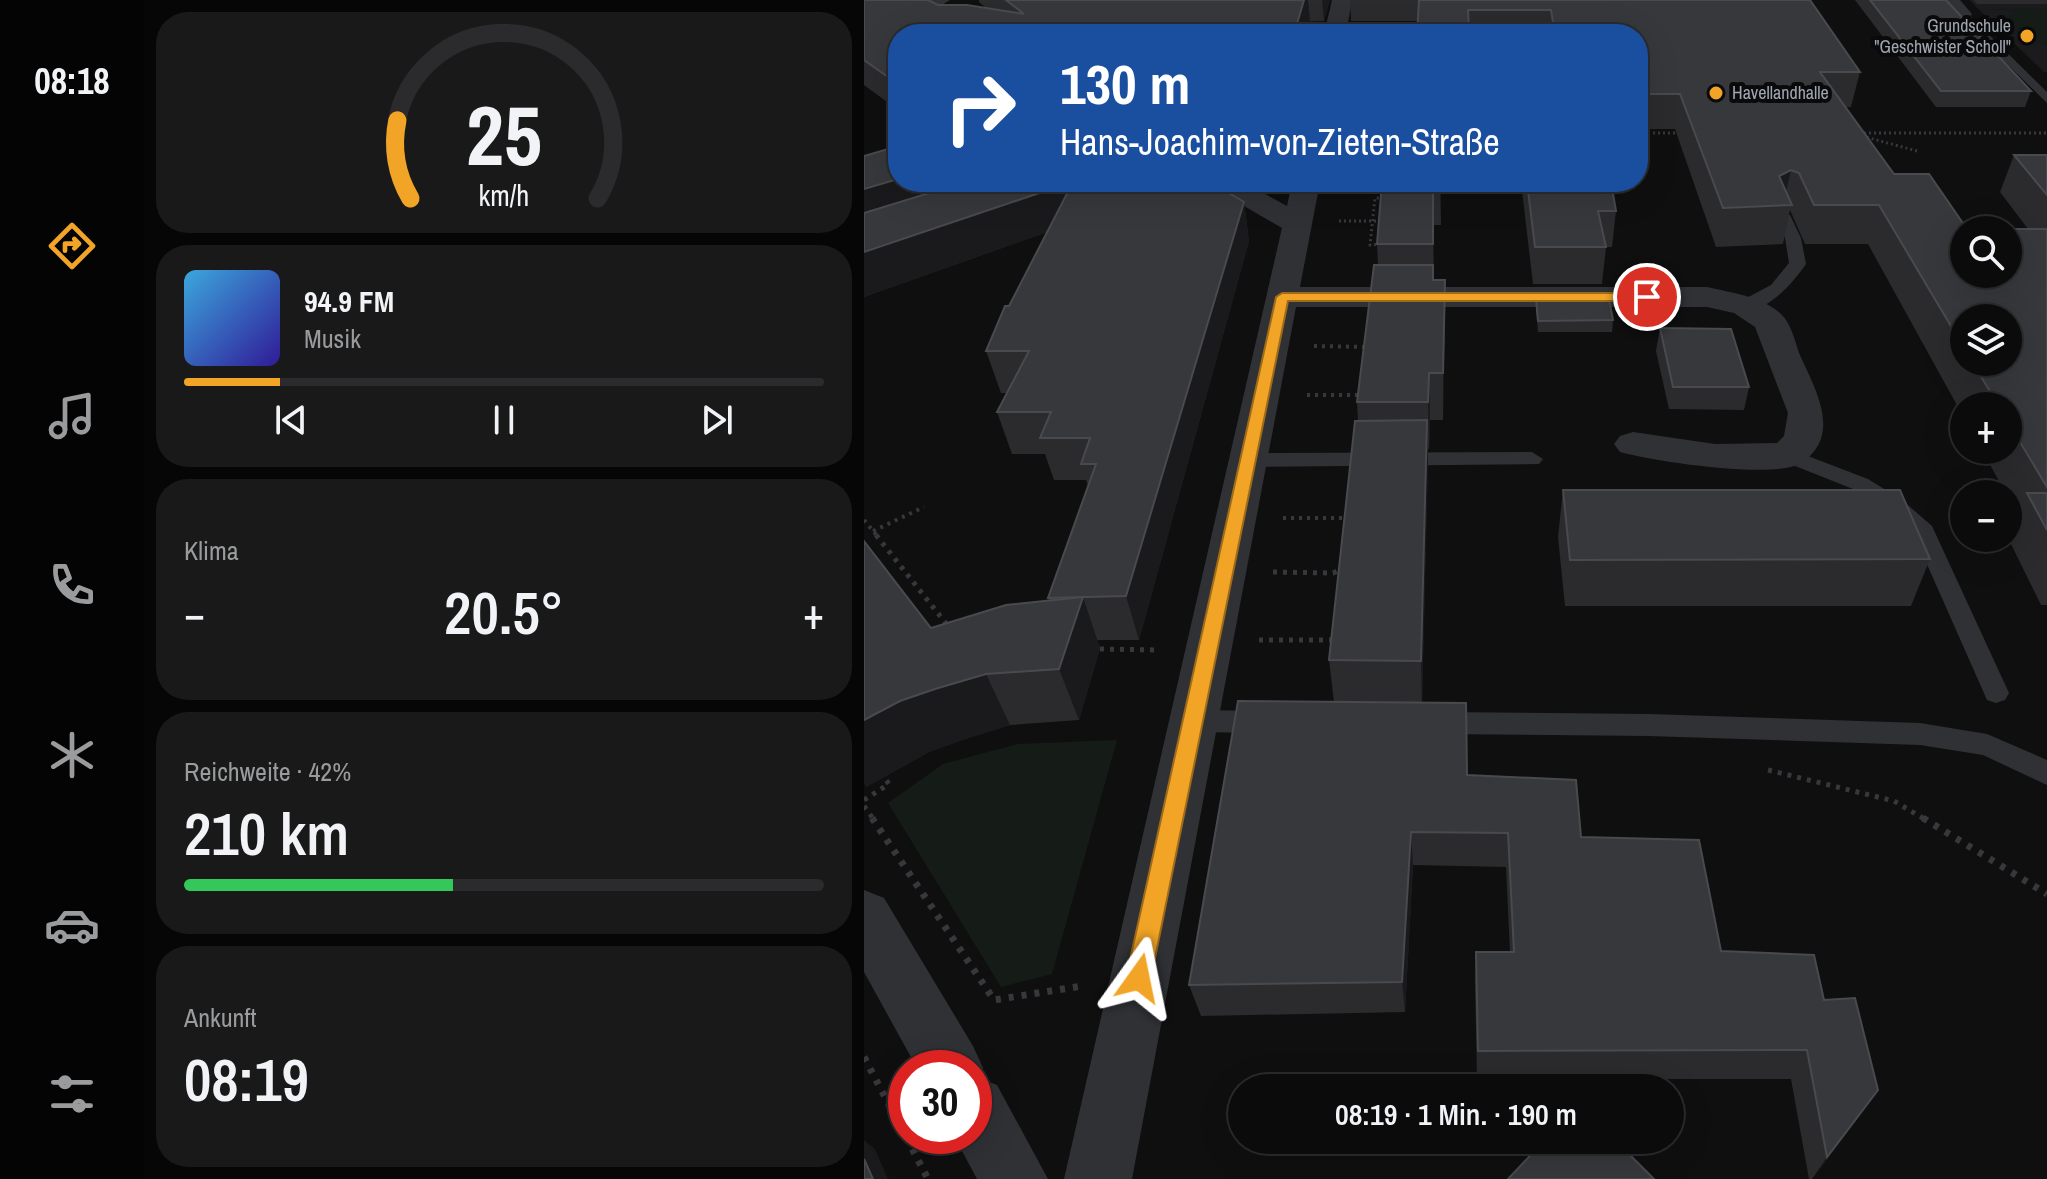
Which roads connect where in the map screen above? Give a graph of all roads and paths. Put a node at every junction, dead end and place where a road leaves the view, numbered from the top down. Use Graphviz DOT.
graph roads {
  1 [pos="940,0"];
  2 [pos="1342,0"];
  3 [pos="912,5"];
  4 [pos="1956,7"];
  5 [pos="864,12"];
  6 [pos="945,24"];
  7 [pos="1337,24"];
  8 [pos="2047,99"];
  9 [pos="1648,133"];
  10 [pos="1684,133"];
  11 [pos="2047,133"];
  12 [pos="1917,151"];
  13 [pos="1261,192"];
  14 [pos="1384,198"];
  15 [pos="1302,203"];
  16 [pos="1782,215"];
  17 [pos="1381,244"];
  18 [pos="1282,297"];
  19 [pos="1745,306"];
  20 [pos="1272,345"];
  21 [pos="1373,347"];
  22 [pos="1262,394"];
  23 [pos="1368,395"];
  24 [pos="1633,444"];
  25 [pos="1787,455"];
  26 [pos="1532,459"];
  27 [pos="1248,460"];
  28 [pos="924,507"];
  29 [pos="1236,518"];
  30 [pos="1354,518"];
  31 [pos="864,520"];
  32 [pos="873,531"];
  33 [pos="1350,566"];
  34 [pos="1224,571"];
  35 [pos="1333,573"];
  36 [pos="1340,577"];
  37 [pos="949,627"];
  38 [pos="1210,639"];
  39 [pos="1342,640"];
  40 [pos="1996,693"];
  41 [pos="1193,721"];
  42 [pos="1287,722"];
  43 [pos="1413,723"];
  44 [pos="1708,728"];
  45 [pos="2047,773"];
  46 [pos="883,776"];
  47 [pos="864,803"];
  48 [pos="2047,894"];
  49 [pos="864,916"];
  50 [pos="1139,978"];
  51 [pos="941,1050"];
  52 [pos="864,1057"];
  53 [pos="992,1140"];
  54 [pos="928,1179"];
  55 [pos="1014,1179"];
  56 [pos="1098,1179"];
  1 -- 3 [label="street"];
  2 -- 7 [label="street"];
  3 -- 5 [label="street"];
  3 -- 6 [label="street"];
  4 -- 8 [label="lane"];
  9 -- 10 [label="path"];
  11 -- 12 [label="path"];
  13 -- 15 [label="street"];
  14 -- 17 [label="path"];
  15 -- 18 [label="street"];
  16 -- 19 [label="lane"];
  18 -- 19 [label="street"];
  18 -- 20 [label="street"];
  19 -- 25 [label="street"];
  20 -- 21 [label="path"];
  20 -- 22 [label="street"];
  22 -- 23 [label="path"];
  22 -- 27 [label="street"];
  24 -- 25 [label="street"];
  25 -- 40 [label="lane"];
  26 -- 27 [label="lane"];
  27 -- 29 [label="street"];
  28 -- 32 [label="path"];
  29 -- 30 [label="path"];
  29 -- 34 [label="street"];
  31 -- 32 [label="path"];
  32 -- 37 [label="path"];
  33 -- 35 [label="path"];
  34 -- 35 [label="path"];
  34 -- 38 [label="street"];
  35 -- 36 [label="path"];
  38 -- 39 [label="path"];
  38 -- 41 [label="street"];
  41 -- 42 [label="lane"];
  41 -- 50 [label="street"];
  43 -- 44 [label="lane"];
  44 -- 45 [label="lane"];
  44 -- 48 [label="path"];
  46 -- 47 [label="path"];
  47 -- 50 [label="path"];
  49 -- 51 [label="street"];
  50 -- 56 [label="street"];
  52 -- 54 [label="path"];
  53 -- 55 [label="street"];
}
